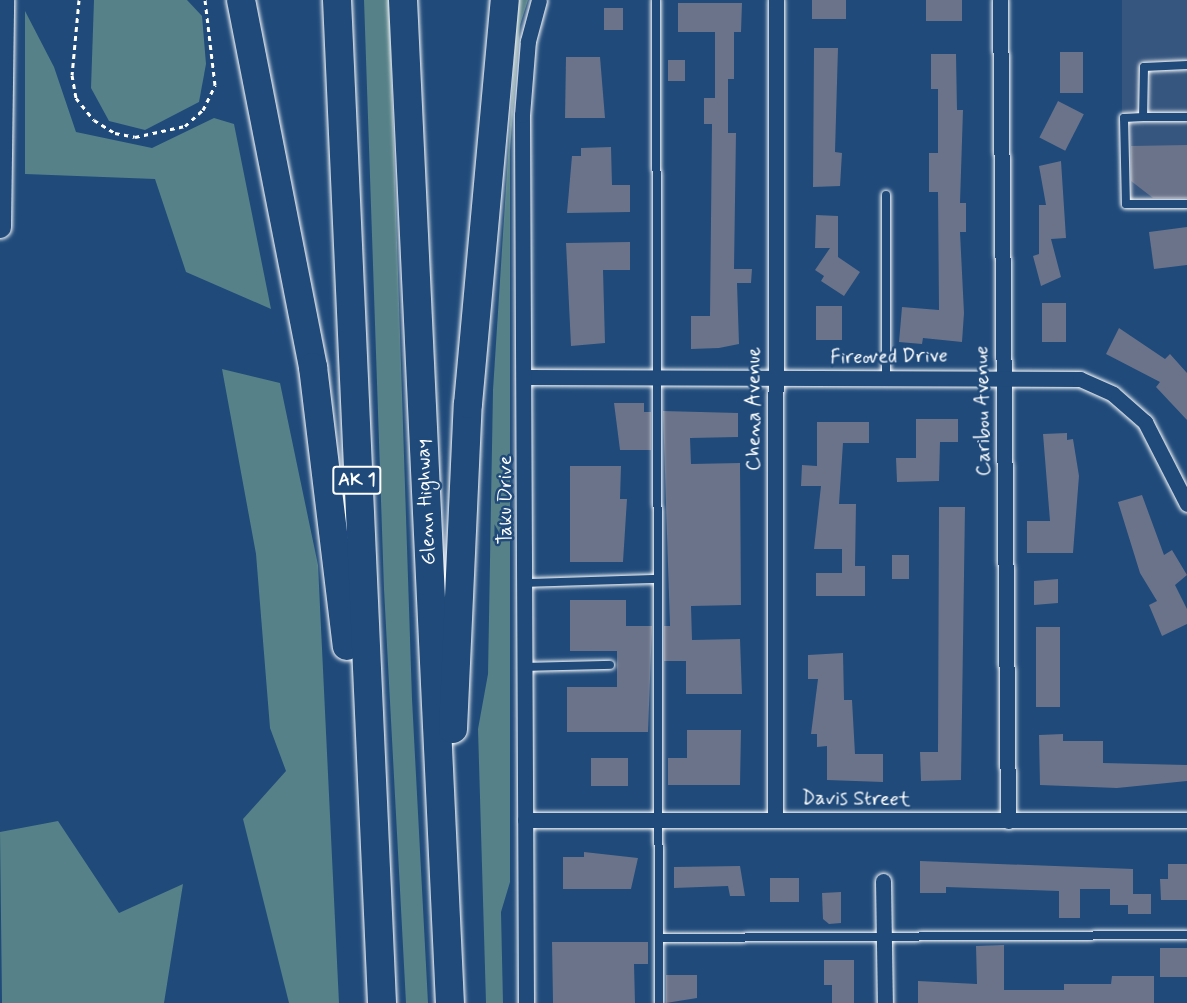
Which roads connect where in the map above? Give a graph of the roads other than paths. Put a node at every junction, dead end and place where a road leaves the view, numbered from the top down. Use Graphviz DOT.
graph roads {
  1 [pos="3,0"];
  2 [pos="241,0"];
  3 [pos="332,0"];
  4 [pos="337,0"];
  5 [pos="403,0"];
  6 [pos="505,0"];
  7 [pos="539,0"];
  8 [pos="656,0"];
  9 [pos="776,0"];
  10 [pos="1000,0"];
  11 [pos="1187,65"];
  12 [pos="338,73"];
  13 [pos="1143,117"];
  14 [pos="1187,117"];
  15 [pos="886,195"];
  16 [pos="1187,204"];
  17 [pos="0,226"];
  18 [pos="527,376"];
  19 [pos="1004,376"];
  20 [pos="655,378"];
  21 [pos="886,378"];
  22 [pos="775,380"];
  23 [pos="1187,504"];
  24 [pos="656,579"];
  25 [pos="526,583"];
  26 [pos="610,665"];
  27 [pos="526,666"];
  28 [pos="656,819"];
  29 [pos="775,819"];
  30 [pos="525,820"];
  31 [pos="1187,820"];
  32 [pos="1008,821"];
  33 [pos="445,863"];
  34 [pos="883,881"];
  35 [pos="1187,935"];
  36 [pos="884,936"];
  37 [pos="659,938"];
  38 [pos="380,961"];
  39 [pos="382,1003"];
  40 [pos="450,1003"];
  41 [pos="526,1003"];
  42 [pos="659,1003"];
  43 [pos="885,1003"];
  1 -- 17 [label="street"];
  2 -- 38 [label="highway"];
  3 -- 12 [label="highway"];
  4 -- 12 [label="highway, AK 1"];
  5 -- 33 [label="highway, Glenn Highway"];
  6 -- 33 [label="highway"];
  7 -- 18 [label="street, Taku Drive"];
  8 -- 20 [label="lane"];
  9 -- 22 [label="street, Chena Avenue"];
  10 -- 19 [label="street, Caribou Avenue"];
  11 -- 13 [label="lane"];
  12 -- 38 [label="highway, AK 1"];
  13 -- 14 [label="lane"];
  13 -- 16 [label="lane"];
  15 -- 21 [label="lane"];
  18 -- 20 [label="street, Fireoved Drive"];
  18 -- 25 [label="street, Taku Drive"];
  19 -- 21 [label="street, Fireoved Drive"];
  19 -- 23 [label="street, Fireoved Drive"];
  19 -- 32 [label="street, Caribou Avenue"];
  20 -- 22 [label="street, Fireoved Drive"];
  20 -- 24 [label="lane"];
  21 -- 22 [label="street, Fireoved Drive"];
  22 -- 29 [label="street, Chena Avenue"];
  24 -- 25 [label="lane"];
  24 -- 28 [label="lane"];
  25 -- 27 [label="street, Taku Drive"];
  26 -- 27 [label="lane"];
  27 -- 30 [label="street, Taku Drive"];
  28 -- 29 [label="street, Davis Street"];
  28 -- 30 [label="street, Davis Street"];
  28 -- 37 [label="lane"];
  29 -- 32 [label="street, Davis Street"];
  30 -- 41 [label="street, Taku Drive"];
  31 -- 32 [label="street, Davis Street"];
  33 -- 40 [label="highway, Glenn Highway"];
  34 -- 36 [label="street"];
  35 -- 36 [label="lane"];
  36 -- 37 [label="lane"];
  36 -- 43 [label="street"];
  37 -- 42 [label="lane"];
  38 -- 39 [label="highway, AK 1"];
}
